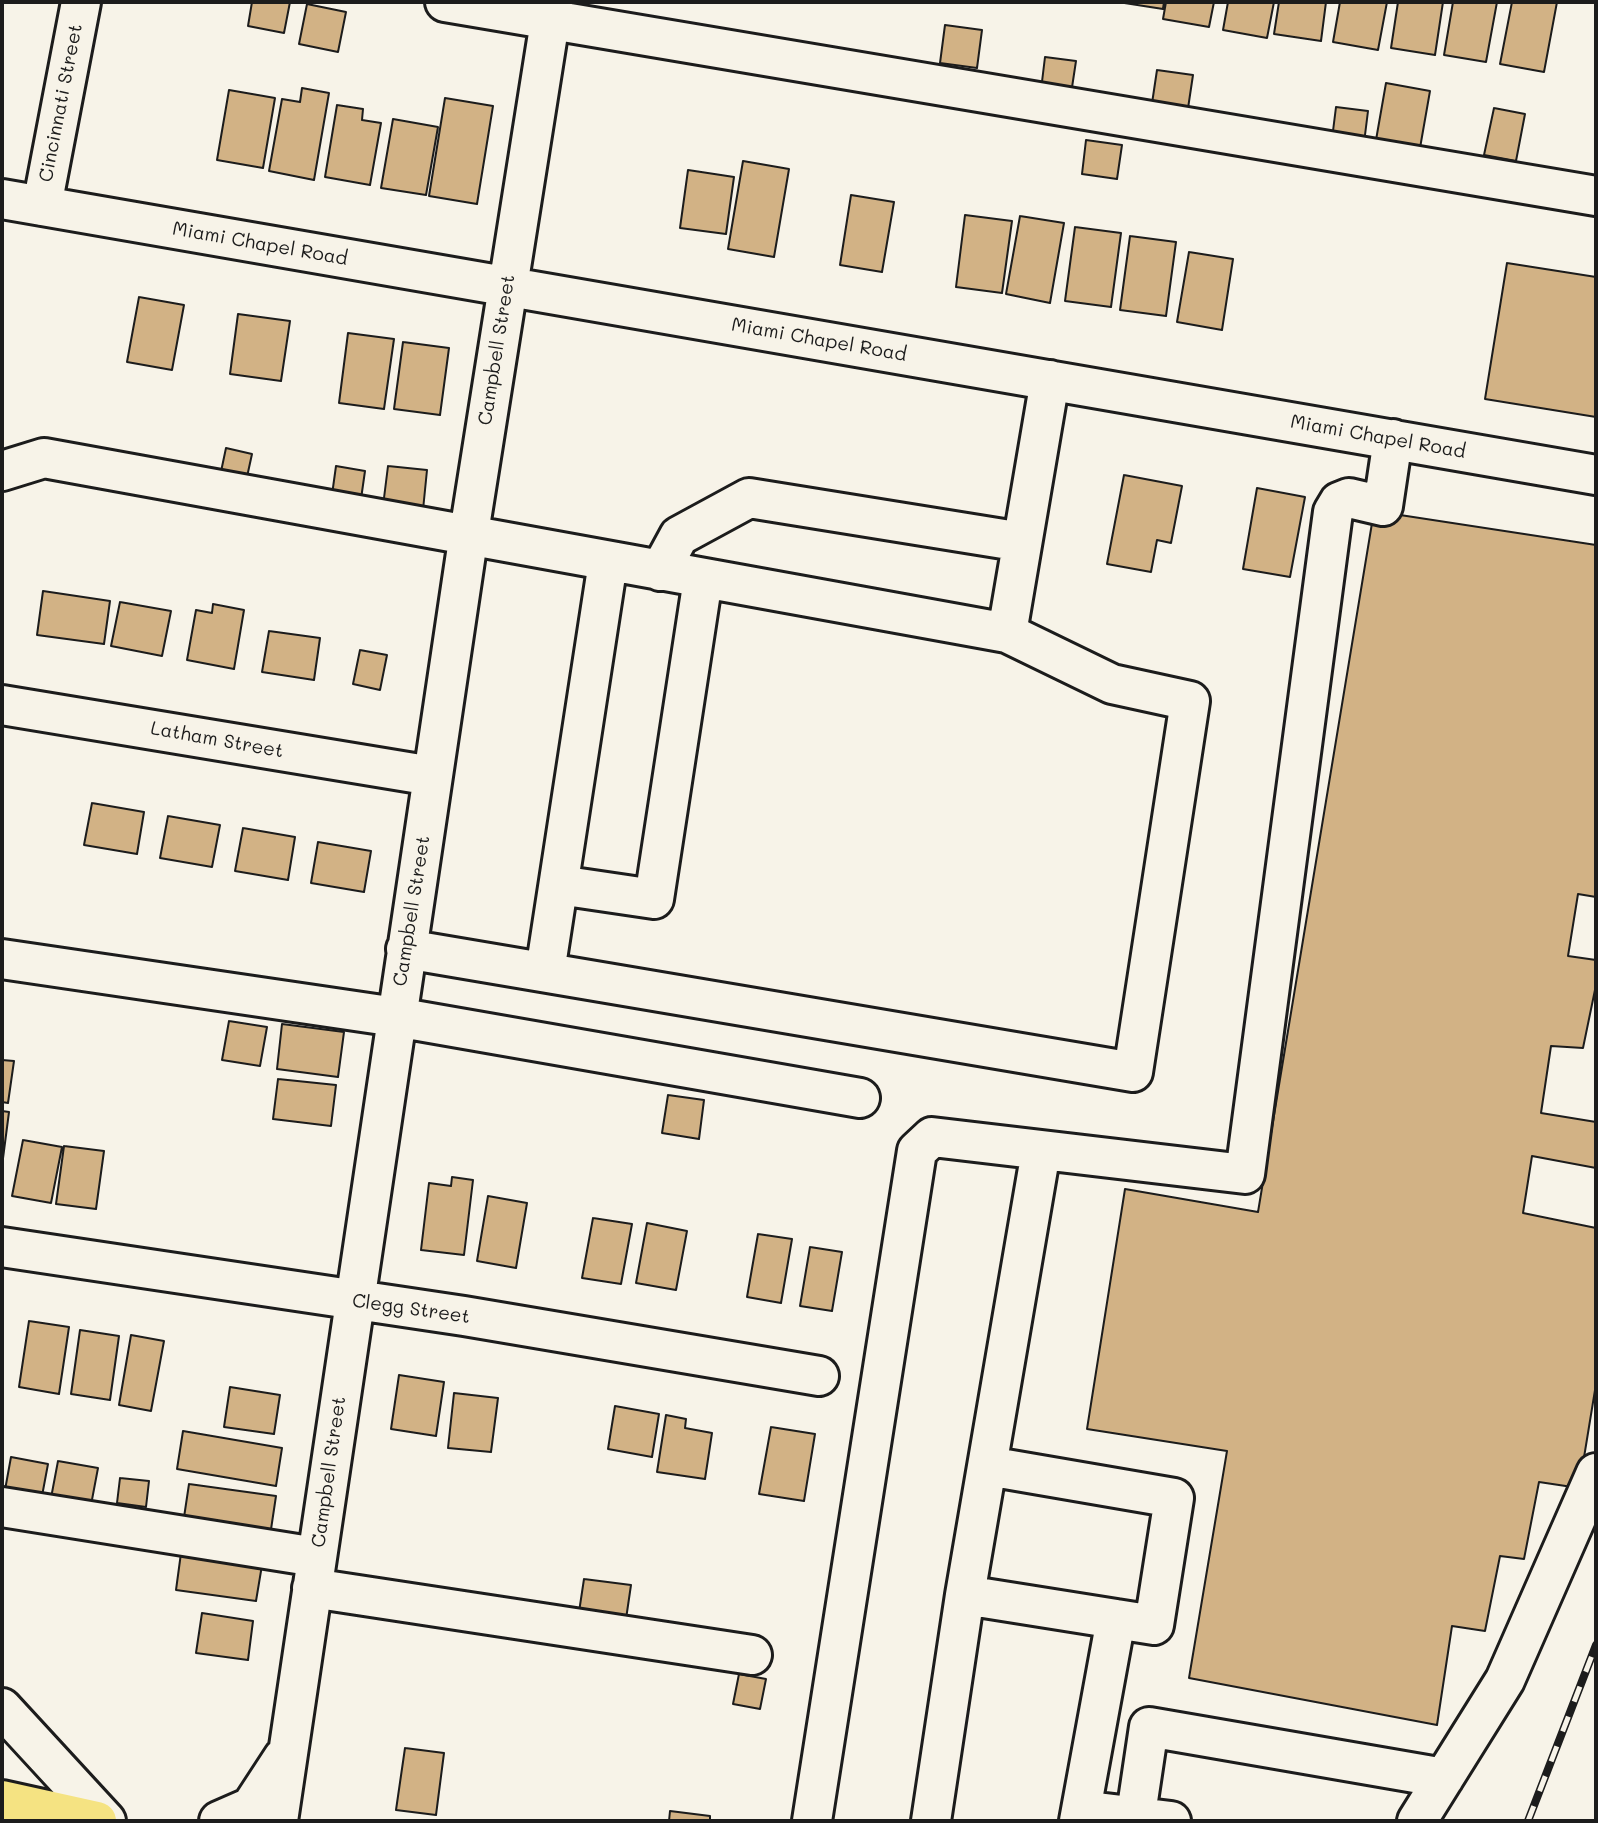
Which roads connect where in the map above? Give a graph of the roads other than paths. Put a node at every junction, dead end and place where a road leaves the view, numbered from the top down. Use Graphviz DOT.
graph roads {
  1 [pos="80,2"];
  2 [pos="445,2"];
  3 [pos="551,10"];
  4 [pos="1596,196"];
  5 [pos="2,199"];
  6 [pos="42,206"];
  7 [pos="506,286"];
  8 [pos="1050,380"];
  9 [pos="1393,439"];
  10 [pos="2,471"];
  11 [pos="1596,475"];
  12 [pos="469,533"];
  13 [pos="1022,542"];
  14 [pos="608,562"];
  15 [pos="660,571"];
  16 [pos="703,579"];
  17 [pos="1007,633"];
  18 [pos="2,705"];
  19 [pos="432,776"];
  20 [pos="559,885"];
  21 [pos="406,949"];
  22 [pos="2,959"];
  23 [pos="545,972"];
  24 [pos="396,1017"];
  25 [pos="860,1098"];
  26 [pos="1041,1151"];
  27 [pos="2,1247"];
  28 [pos="353,1301"];
  29 [pos="819,1376"];
  30 [pos="988,1466"];
  31 [pos="1596,1473"];
  32 [pos="2,1507"];
  33 [pos="314,1573"];
  34 [pos="965,1595"];
  35 [pos="1116,1619"];
  36 [pos="752,1655"];
  37 [pos="2,1708"];
  38 [pos="288,1751"];
  39 [pos="1444,1778"];
  40 [pos="2,1800"];
  41 [pos="1080,1816"];
  42 [pos="1147,1820"];
  43 [pos="97,1821"];
  44 [pos="106,1821"];
  45 [pos="219,1821"];
  46 [pos="278,1821"];
  47 [pos="812,1821"];
  48 [pos="931,1821"];
  49 [pos="1417,1821"];
  1 -- 6 [label="street, Cincinnati Street"];
  2 -- 3 [label="street"];
  3 -- 4 [label="street"];
  3 -- 7 [label="street, Campbell Street"];
  5 -- 6 [label="street, Cincinnati Street"];
  6 -- 7 [label="street, Miami Chapel Road"];
  7 -- 8 [label="street, Miami Chapel Road"];
  7 -- 12 [label="street, Campbell Street"];
  8 -- 9 [label="street, Miami Chapel Road"];
  8 -- 13 [label="street"];
  9 -- 11 [label="street, Miami Chapel Road"];
  9 -- 26 [label="street"];
  10 -- 12 [label="street"];
  12 -- 14 [label="street"];
  12 -- 19 [label="street, Campbell Street"];
  13 -- 15 [label="street"];
  13 -- 17 [label="street"];
  14 -- 15 [label="street"];
  14 -- 20 [label="street"];
  15 -- 16 [label="street"];
  16 -- 17 [label="street"];
  16 -- 20 [label="street"];
  17 -- 23 [label="street"];
  18 -- 19 [label="street, Latham Street"];
  19 -- 21 [label="street, Campbell Street"];
  20 -- 23 [label="street"];
  21 -- 23 [label="street"];
  21 -- 24 [label="street, Campbell Street"];
  22 -- 24 [label="street"];
  24 -- 25 [label="street"];
  24 -- 28 [label="street, Campbell Street"];
  26 -- 30 [label="street"];
  26 -- 47 [label="street"];
  27 -- 28 [label="street, Clegg Street"];
  28 -- 29 [label="street, Clegg Street"];
  28 -- 33 [label="street, Campbell Street"];
  30 -- 34 [label="street"];
  30 -- 35 [label="street"];
  31 -- 39 [label="street"];
  32 -- 33 [label="street"];
  33 -- 36 [label="street"];
  33 -- 38 [label="street, Campbell Street"];
  34 -- 35 [label="street"];
  34 -- 48 [label="street"];
  35 -- 41 [label="street"];
  37 -- 44 [label="street"];
  38 -- 45 [label="street"];
  38 -- 46 [label="street, Campbell Street"];
  39 -- 42 [label="street"];
  39 -- 49 [label="street"];
  40 -- 43 [label="highway"];
  41 -- 42 [label="street"];
}
